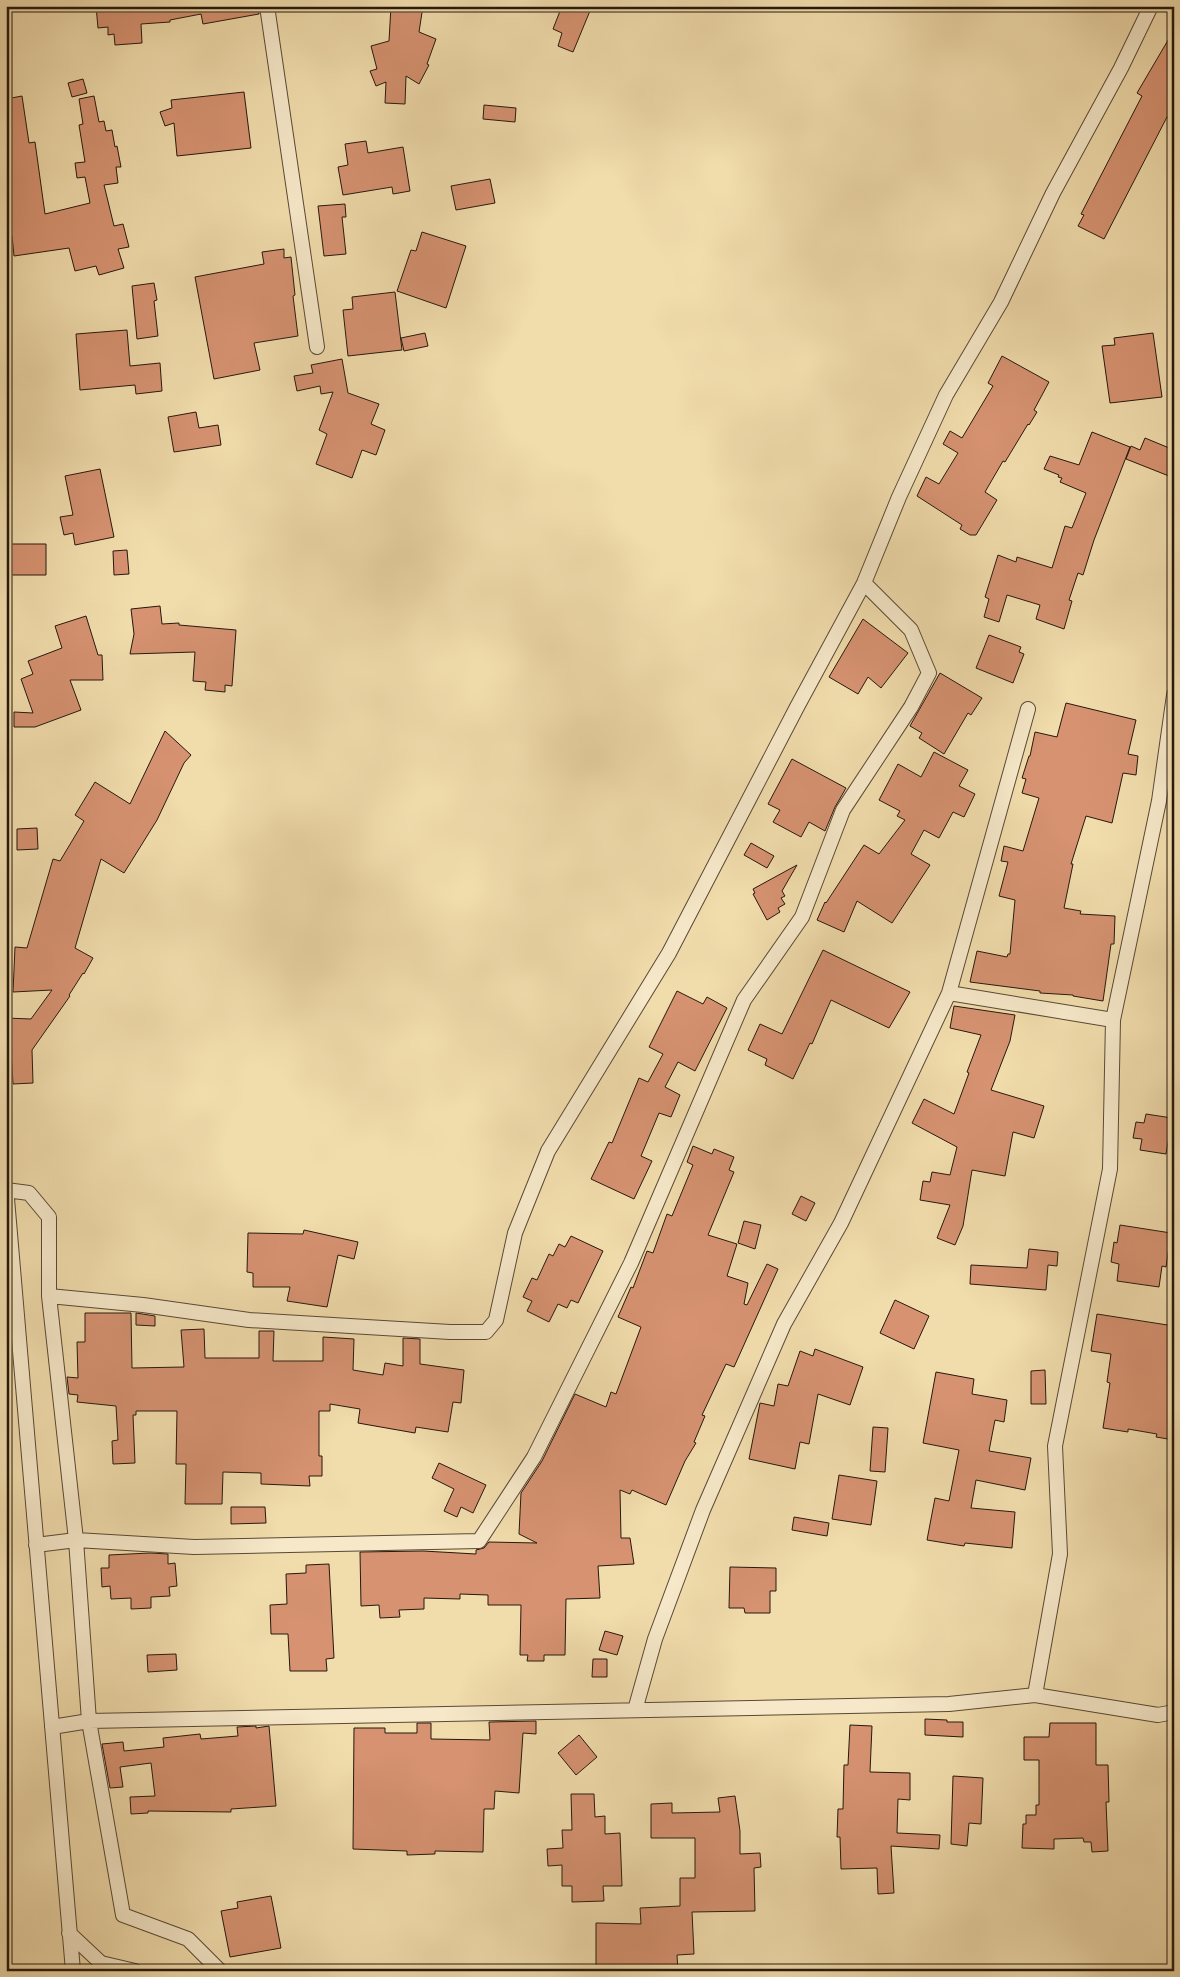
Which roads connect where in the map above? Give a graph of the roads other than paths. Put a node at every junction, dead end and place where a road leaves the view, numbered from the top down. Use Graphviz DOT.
graph roads {
  1 [pos="267,6"];
  2 [pos="1151,6"];
  3 [pos="316,347"];
  4 [pos="864,583"];
  5 [pos="1174,695"];
  6 [pos="1028,709"];
  7 [pos="949,993"];
  8 [pos="1113,1020"];
  9 [pos="6,1188"];
  10 [pos="49,1296"];
  11 [pos="76,1540"];
  12 [pos="36,1545"];
  13 [pos="1034,1695"];
  14 [pos="635,1710"];
  15 [pos="1174,1712"];
  16 [pos="89,1721"];
  17 [pos="52,1727"];
  18 [pos="70,1933"];
  19 [pos="73,1971"];
  20 [pos="135,1971"];
  21 [pos="220,1971"];
  1 -- 3 [label="street"];
  2 -- 4 [label="street"];
  4 -- 10 [label="street"];
  4 -- 11 [label="street"];
  5 -- 8 [label="street"];
  6 -- 7 [label="street"];
  7 -- 8 [label="street"];
  7 -- 14 [label="street"];
  8 -- 13 [label="street"];
  9 -- 10 [label="street"];
  9 -- 12 [label="street"];
  10 -- 11 [label="street"];
  11 -- 12 [label="street"];
  11 -- 16 [label="street"];
  12 -- 17 [label="street"];
  13 -- 14 [label="street"];
  13 -- 15 [label="street"];
  14 -- 16 [label="street"];
  16 -- 17 [label="street"];
  16 -- 21 [label="street"];
  17 -- 18 [label="street"];
  18 -- 19 [label="street"];
  18 -- 20 [label="street"];
}
